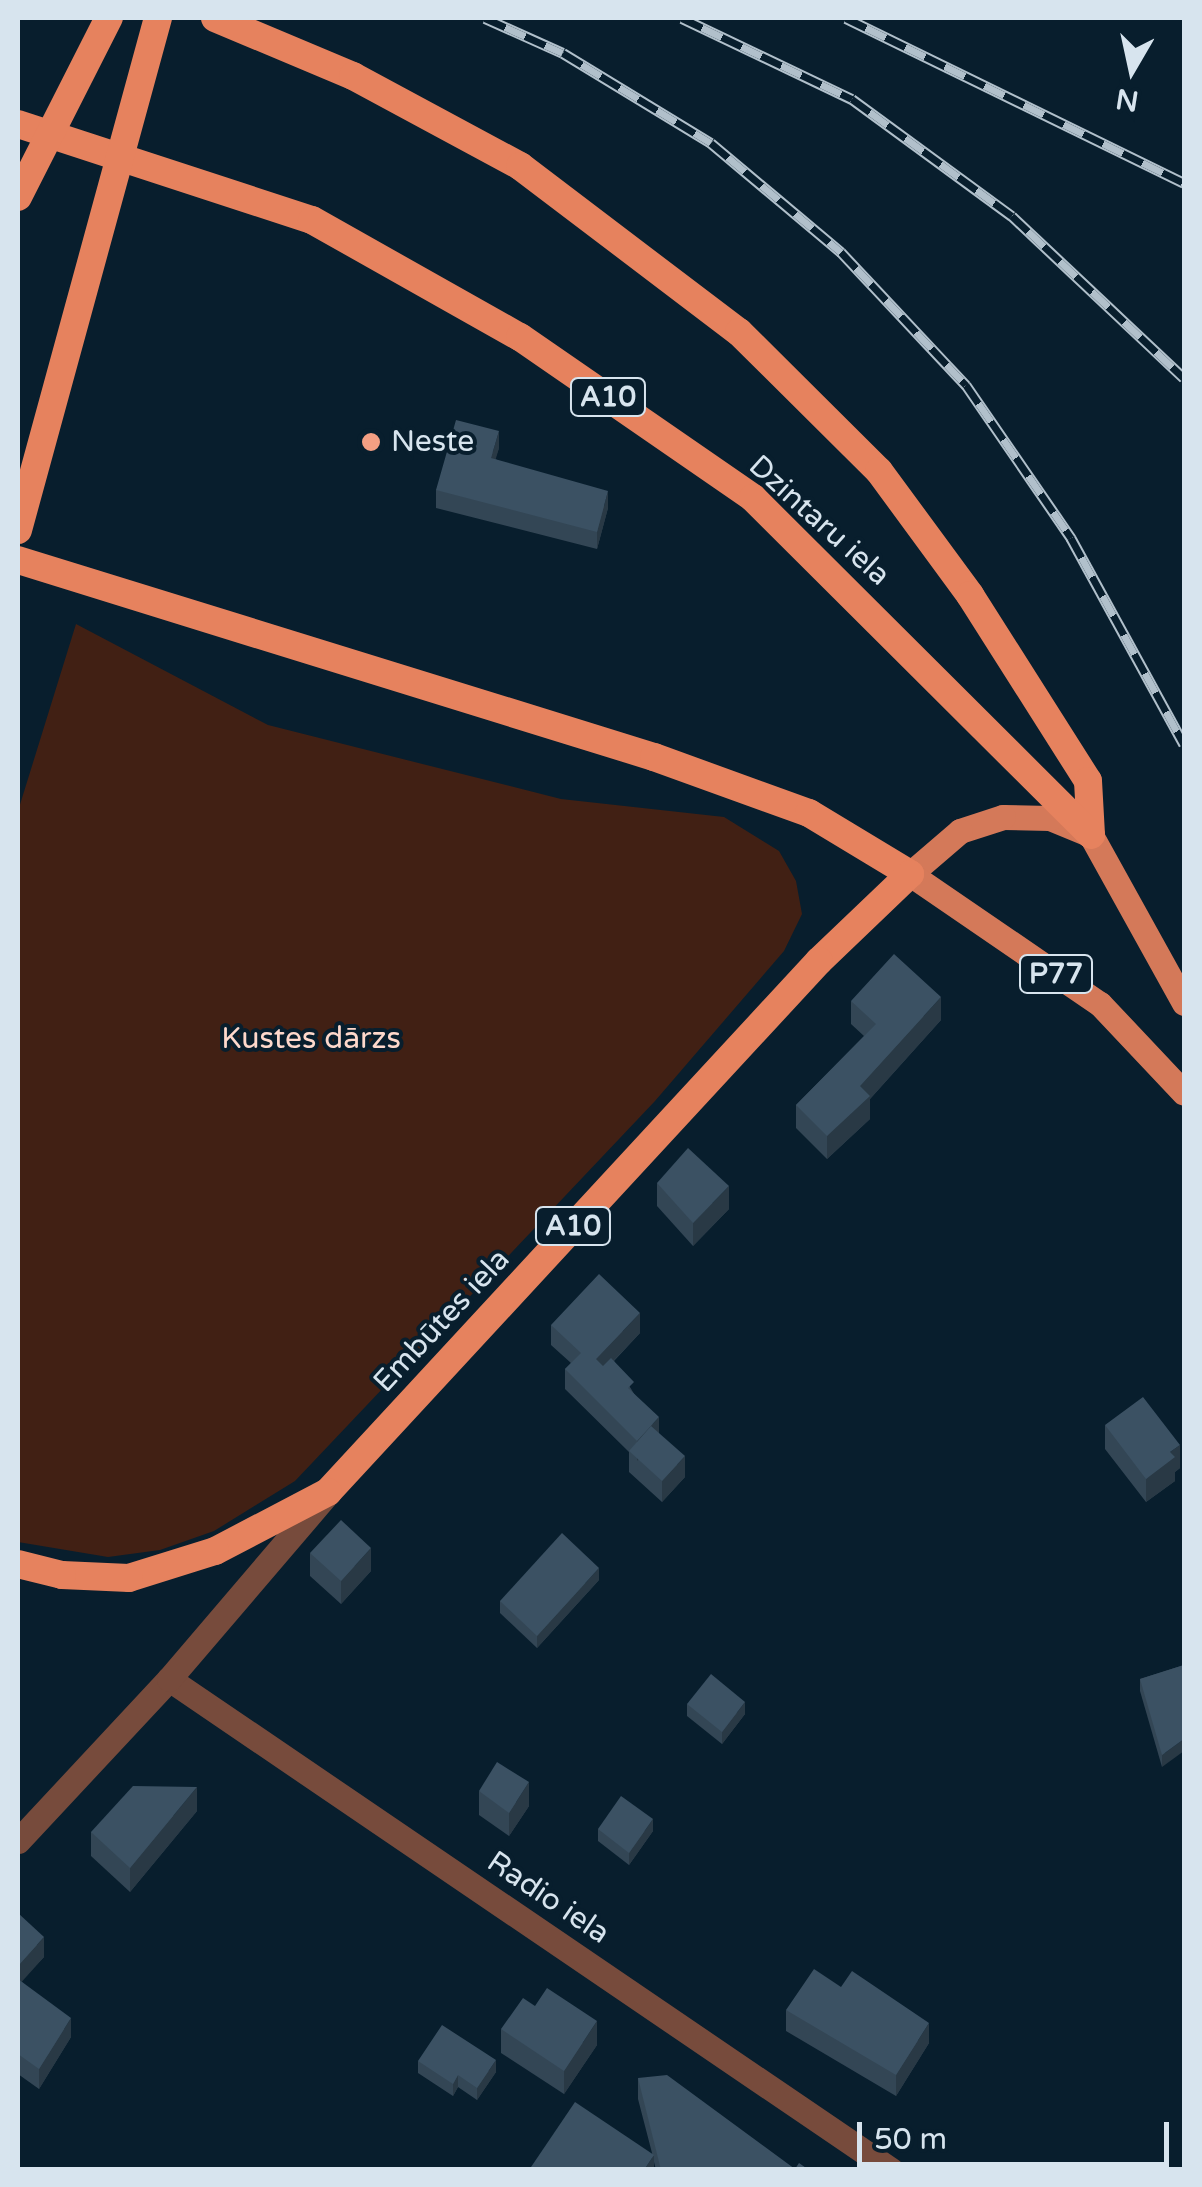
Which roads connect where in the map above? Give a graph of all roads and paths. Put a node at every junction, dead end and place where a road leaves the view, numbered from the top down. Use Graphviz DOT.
graph roads {
  1 [pos="109,18"];
  2 [pos="158,18"];
  3 [pos="215,18"];
  4 [pos="18,124"];
  5 [pos="18,197"];
  6 [pos="18,530"];
  7 [pos="18,560"];
  8 [pos="1091,835"];
  9 [pos="910,874"];
  10 [pos="1184,1003"];
  11 [pos="1184,1094"];
  12 [pos="328,1492"];
  13 [pos="18,1564"];
  14 [pos="169,1680"];
  15 [pos="18,1841"];
  16 [pos="892,2170"];
  1 -- 5 [label="highway, bridge"];
  2 -- 6 [label="highway, bridge"];
  3 -- 8 [label="highway"];
  4 -- 8 [label="highway, Dzintaru iela / A10"];
  7 -- 9 [label="highway"];
  8 -- 9 [label="main road, Embūtes iela"];
  8 -- 10 [label="main road, Dzintaru iela"];
  9 -- 11 [label="main road, P77"];
  9 -- 12 [label="highway, Embūtes iela / A10"];
  12 -- 13 [label="highway, A10"];
  12 -- 14 [label="street, Embūtes iela"];
  14 -- 15 [label="street, Embūtes iela"];
  14 -- 16 [label="street, Radio iela"];
}
